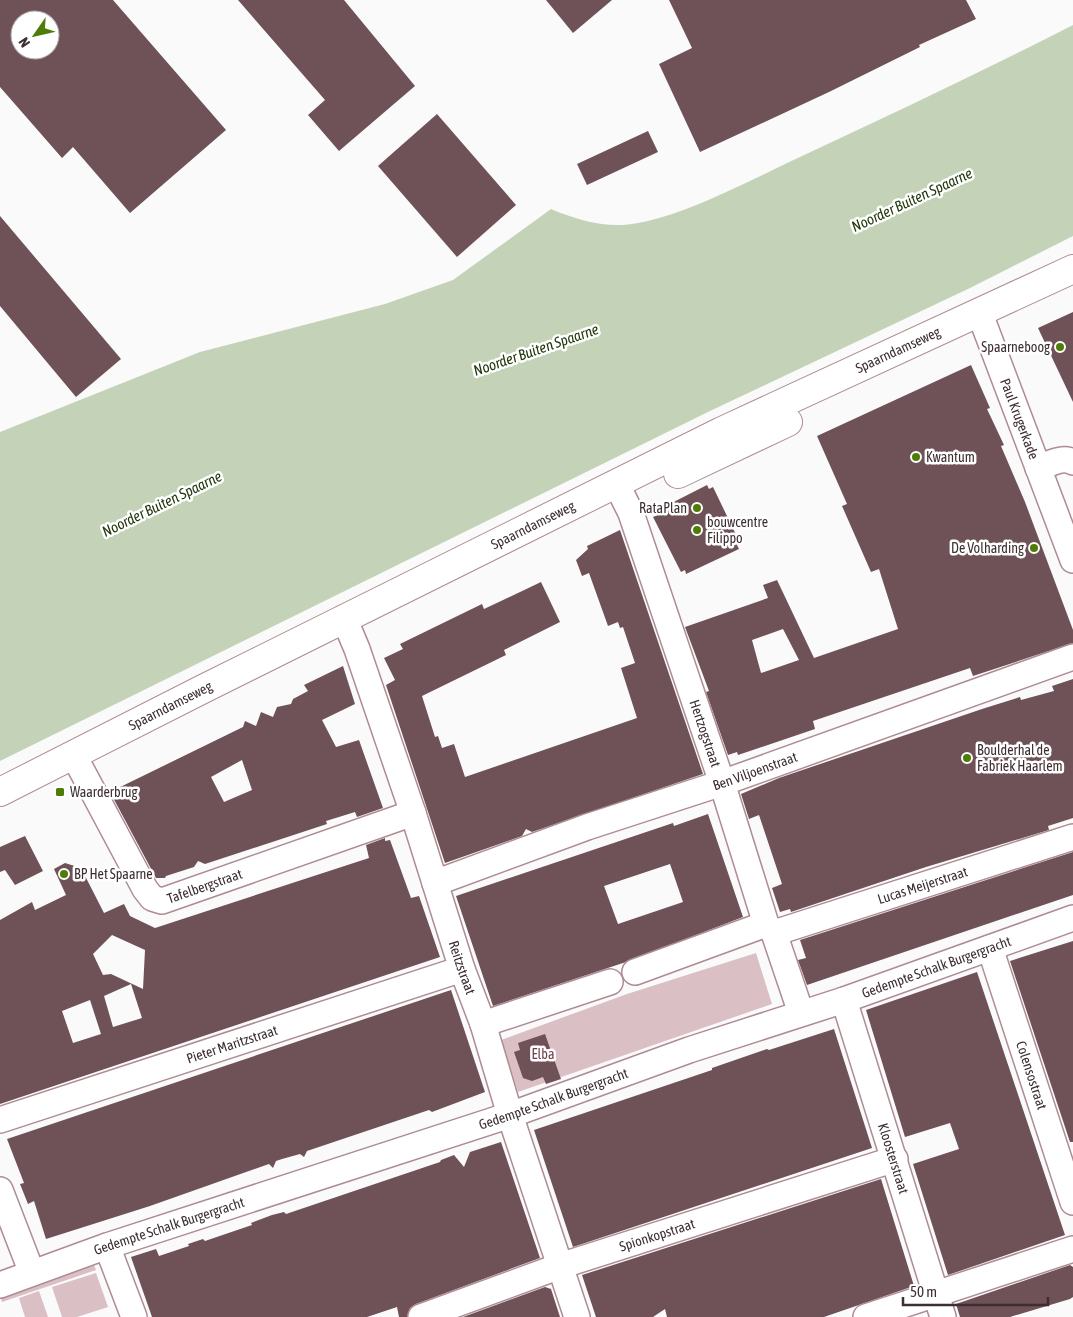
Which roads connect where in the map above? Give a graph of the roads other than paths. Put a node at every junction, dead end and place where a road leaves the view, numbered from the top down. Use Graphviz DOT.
graph roads {
  1 [pos="1073,269"];
  2 [pos="1073,290"];
  3 [pos="983,322"];
  4 [pos="1073,462"];
  5 [pos="1038,468"];
  6 [pos="620,491"];
  7 [pos="1073,560"];
  8 [pos="347,627"];
  9 [pos="1073,657"];
  10 [pos="77,762"];
  11 [pos="722,783"];
  12 [pos="0,792"];
  13 [pos="0,811"];
  14 [pos="413,813"];
  15 [pos="1073,838"];
  16 [pos="436,883"];
  17 [pos="1073,918"];
  18 [pos="770,928"];
  19 [pos="990,948"];
  20 [pos="462,969"];
  21 [pos="635,972"];
  22 [pos="610,982"];
  23 [pos="844,1000"];
  24 [pos="800,1013"];
  25 [pos="483,1024"];
  26 [pos="510,1115"];
  27 [pos="0,1120"];
  28 [pos="895,1159"];
  29 [pos="0,1190"];
  30 [pos="1073,1202"];
  31 [pos="107,1246"];
  32 [pos="1073,1249"];
  33 [pos="560,1266"];
  34 [pos="32,1272"];
  35 [pos="0,1285"];
  36 [pos="936,1294"];
  37 [pos="425,1316"];
  38 [pos="134,1317"];
  39 [pos="577,1317"];
  40 [pos="866,1317"];
  41 [pos="943,1317"];
  1 -- 3 [label="main road, Spaarndamseweg"];
  2 -- 3 [label="main road, Spaarndamseweg"];
  3 -- 5 [label="street, Paul Krugerkade"];
  3 -- 6 [label="main road, Spaarndamseweg"];
  4 -- 5 [label="street, Paul Krugerkade"];
  5 -- 7 [label="street, Paul Krugerkade"];
  6 -- 8 [label="main road, Spaarndamseweg"];
  6 -- 11 [label="street, Hertzogstraat"];
  8 -- 10 [label="main road, Spaarndamseweg"];
  8 -- 14 [label="street, Reitzstraat"];
  9 -- 11 [label="street, Ben Viljoenstraat"];
  10 -- 12 [label="main road, Spaarndamseweg"];
  10 -- 13 [label="main road, Spaarndamseweg"];
  10 -- 14 [label="street, Tafelbergstraat"];
  11 -- 16 [label="street, Ben Viljoenstraat"];
  11 -- 18 [label="street, Hertzogstraat"];
  14 -- 16 [label="street, Reitzstraat"];
  15 -- 18 [label="street, Lucas Meijerstraat"];
  16 -- 20 [label="street, Reitzstraat"];
  17 -- 19 [label="street, Gedempte Schalk Burgergracht"];
  18 -- 21 [label="street, Lucas Meijerstraat"];
  18 -- 24 [label="street, Hertzogstraat"];
  19 -- 23 [label="street, Gedempte Schalk Burgergracht"];
  19 -- 30 [label="street, Colensostraat"];
  20 -- 25 [label="street, Reitzstraat"];
  20 -- 27 [label="street, Pieter Maritzstraat"];
  22 -- 25 [label="street"];
  23 -- 24 [label="street, Gedempte Schalk Burgergracht"];
  23 -- 28 [label="street, Kloosterstraat"];
  24 -- 26 [label="street, Gedempte Schalk Burgergracht"];
  25 -- 26 [label="street, Reitzstraat"];
  26 -- 31 [label="street, Gedempte Schalk Burgergracht"];
  26 -- 33 [label="street, Reitzstraat"];
  28 -- 33 [label="street, Spionkopstraat"];
  28 -- 36 [label="street, Kloosterstraat"];
  29 -- 34 [label="street"];
  31 -- 34 [label="street, Gedempte Schalk Burgergracht"];
  31 -- 38 [label="street"];
  32 -- 36 [label="street"];
  33 -- 37 [label="street, Spionkopstraat"];
  33 -- 39 [label="street, Reitzstraat"];
  34 -- 35 [label="street, Gedempte Schalk Burgergracht"];
  36 -- 40 [label="street"];
  36 -- 41 [label="street, Kloosterstraat"];
}
